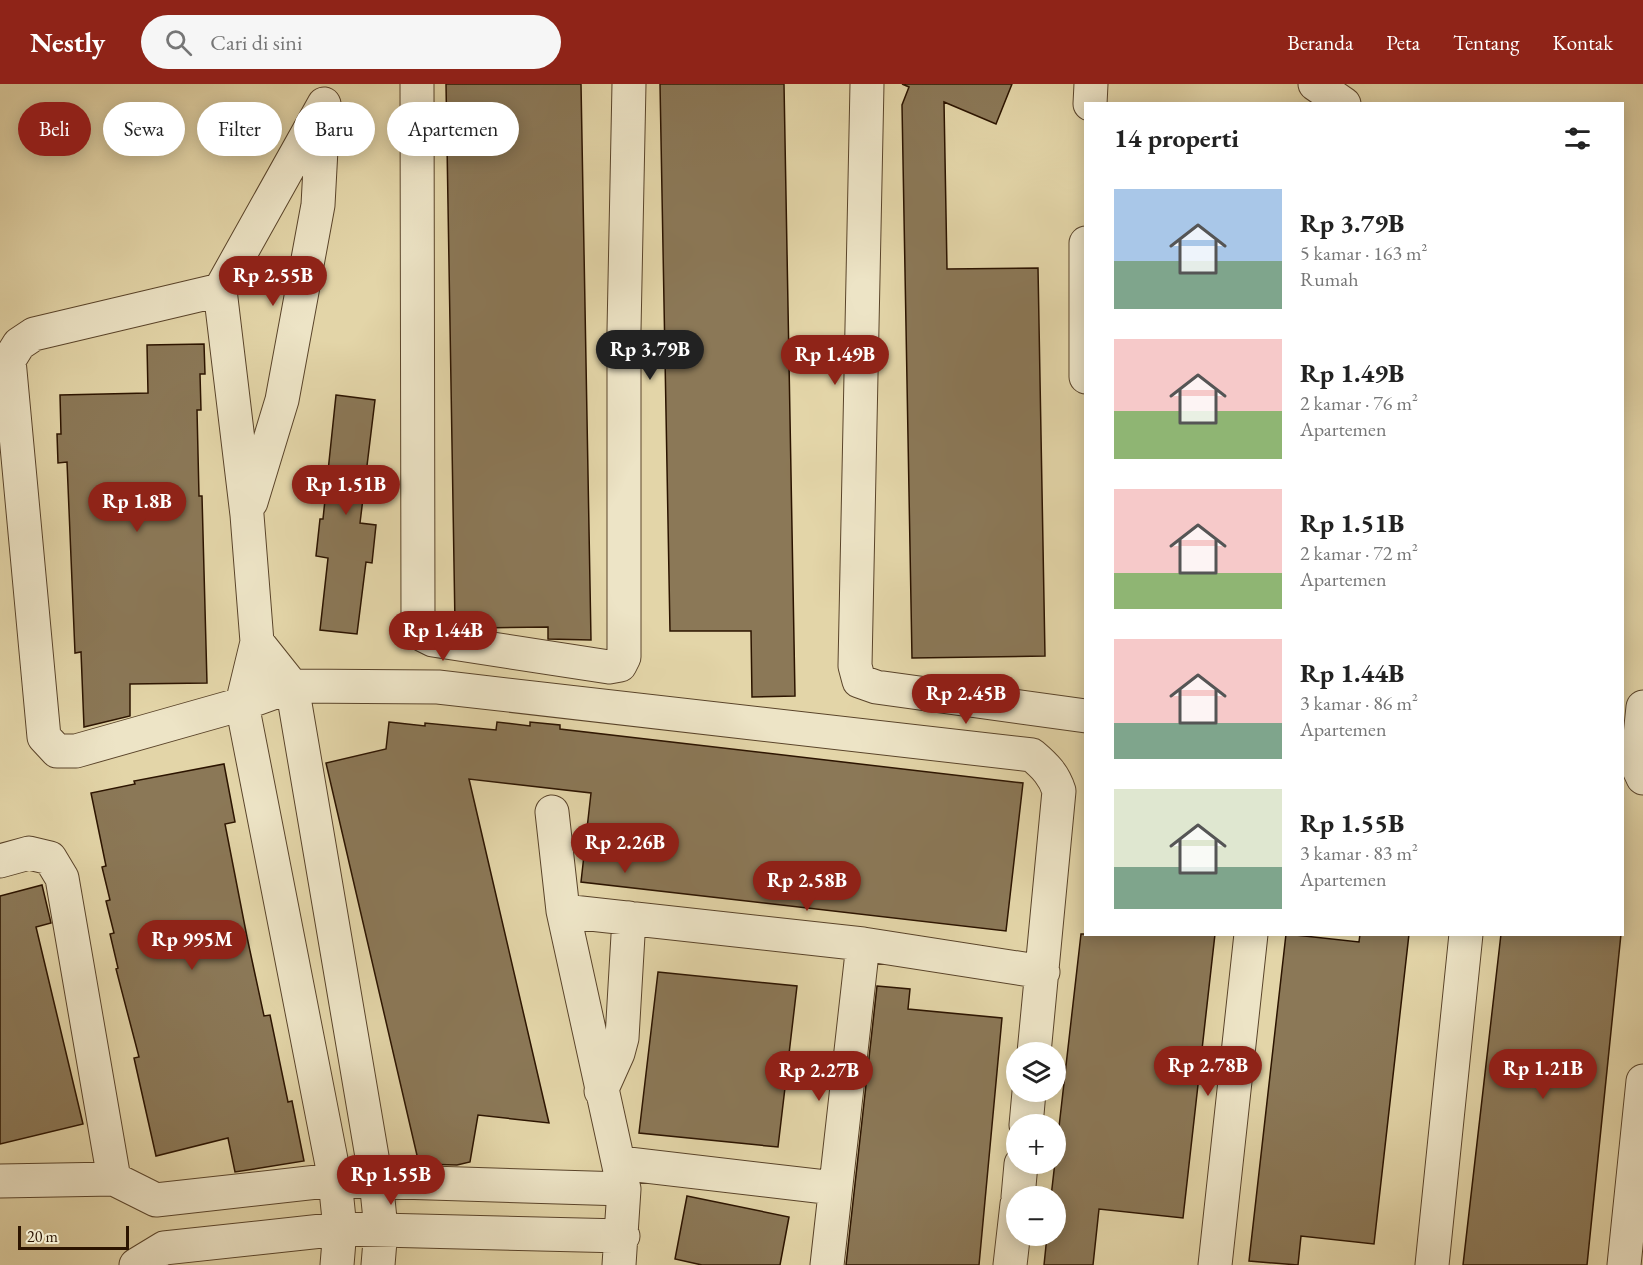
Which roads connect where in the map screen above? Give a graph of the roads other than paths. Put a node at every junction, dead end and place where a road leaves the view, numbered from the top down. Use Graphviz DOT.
graph roads {
  1 [pos="417,84"];
  2 [pos="629,84"];
  3 [pos="867,84"];
  4 [pos="1091,84"];
  5 [pos="1309,84"];
  6 [pos="1315,84"];
  7 [pos="326,94"];
  8 [pos="1090,102"];
  9 [pos="1308,102"];
  10 [pos="1341,102"];
  11 [pos="220,290"];
  12 [pos="247,515"];
  13 [pos="257,642"];
  14 [pos="292,686"];
  15 [pos="242,704"];
  16 [pos="1643,707"];
  17 [pos="1084,716"];
  18 [pos="1643,778"];
  19 [pos="552,812"];
  20 [pos="0,861"];
  21 [pos="563,911"];
  22 [pos="629,918"];
  23 [pos="1251,936"];
  24 [pos="1466,936"];
  25 [pos="863,944"];
  26 [pos="1043,972"];
  27 [pos="1035,1042"];
  28 [pos="1643,1081"];
  29 [pos="601,1091"];
  30 [pos="622,1176"];
  31 [pos="114,1179"];
  32 [pos="335,1180"];
  33 [pos="375,1180"];
  34 [pos="0,1181"];
  35 [pos="834,1188"];
  36 [pos="156,1200"];
  37 [pos="340,1229"];
  38 [pos="381,1229"];
  39 [pos="1012,1246"];
  40 [pos="164,1248"];
  41 [pos="621,1250"];
  42 [pos="136,1265"];
  43 [pos="337,1265"];
  44 [pos="378,1265"];
  45 [pos="827,1265"];
  46 [pos="1010,1265"];
  47 [pos="1215,1265"];
  48 [pos="1432,1265"];
  49 [pos="1624,1265"];
  1 -- 2 [label="street"];
  3 -- 17 [label="street"];
  4 -- 8 [label="street"];
  5 -- 9 [label="street"];
  6 -- 10 [label="street"];
  7 -- 11 [label="street"];
  7 -- 12 [label="street"];
  11 -- 12 [label="street"];
  11 -- 15 [label="street"];
  12 -- 13 [label="street"];
  13 -- 14 [label="street"];
  13 -- 15 [label="street"];
  14 -- 15 [label="street"];
  14 -- 26 [label="street"];
  14 -- 33 [label="street"];
  15 -- 32 [label="street"];
  16 -- 18 [label="street"];
  19 -- 21 [label="street"];
  20 -- 31 [label="street"];
  21 -- 22 [label="street"];
  21 -- 29 [label="street"];
  22 -- 25 [label="street"];
  22 -- 29 [label="street"];
  23 -- 47 [label="street"];
  24 -- 48 [label="street"];
  25 -- 26 [label="street"];
  25 -- 35 [label="street"];
  26 -- 27 [label="street"];
  28 -- 49 [label="street"];
  29 -- 30 [label="street"];
  30 -- 33 [label="street"];
  30 -- 35 [label="street"];
  30 -- 41 [label="street"];
  31 -- 34 [label="street"];
  31 -- 36 [label="street"];
  32 -- 33 [label="street"];
  32 -- 36 [label="street"];
  32 -- 37 [label="street"];
  33 -- 38 [label="street"];
  35 -- 45 [label="street"];
  36 -- 40 [label="street"];
  37 -- 38 [label="street"];
  37 -- 40 [label="street"];
  37 -- 43 [label="street"];
  38 -- 41 [label="street"];
  38 -- 44 [label="street"];
  39 -- 46 [label="street"];
  40 -- 42 [label="street"];
}
